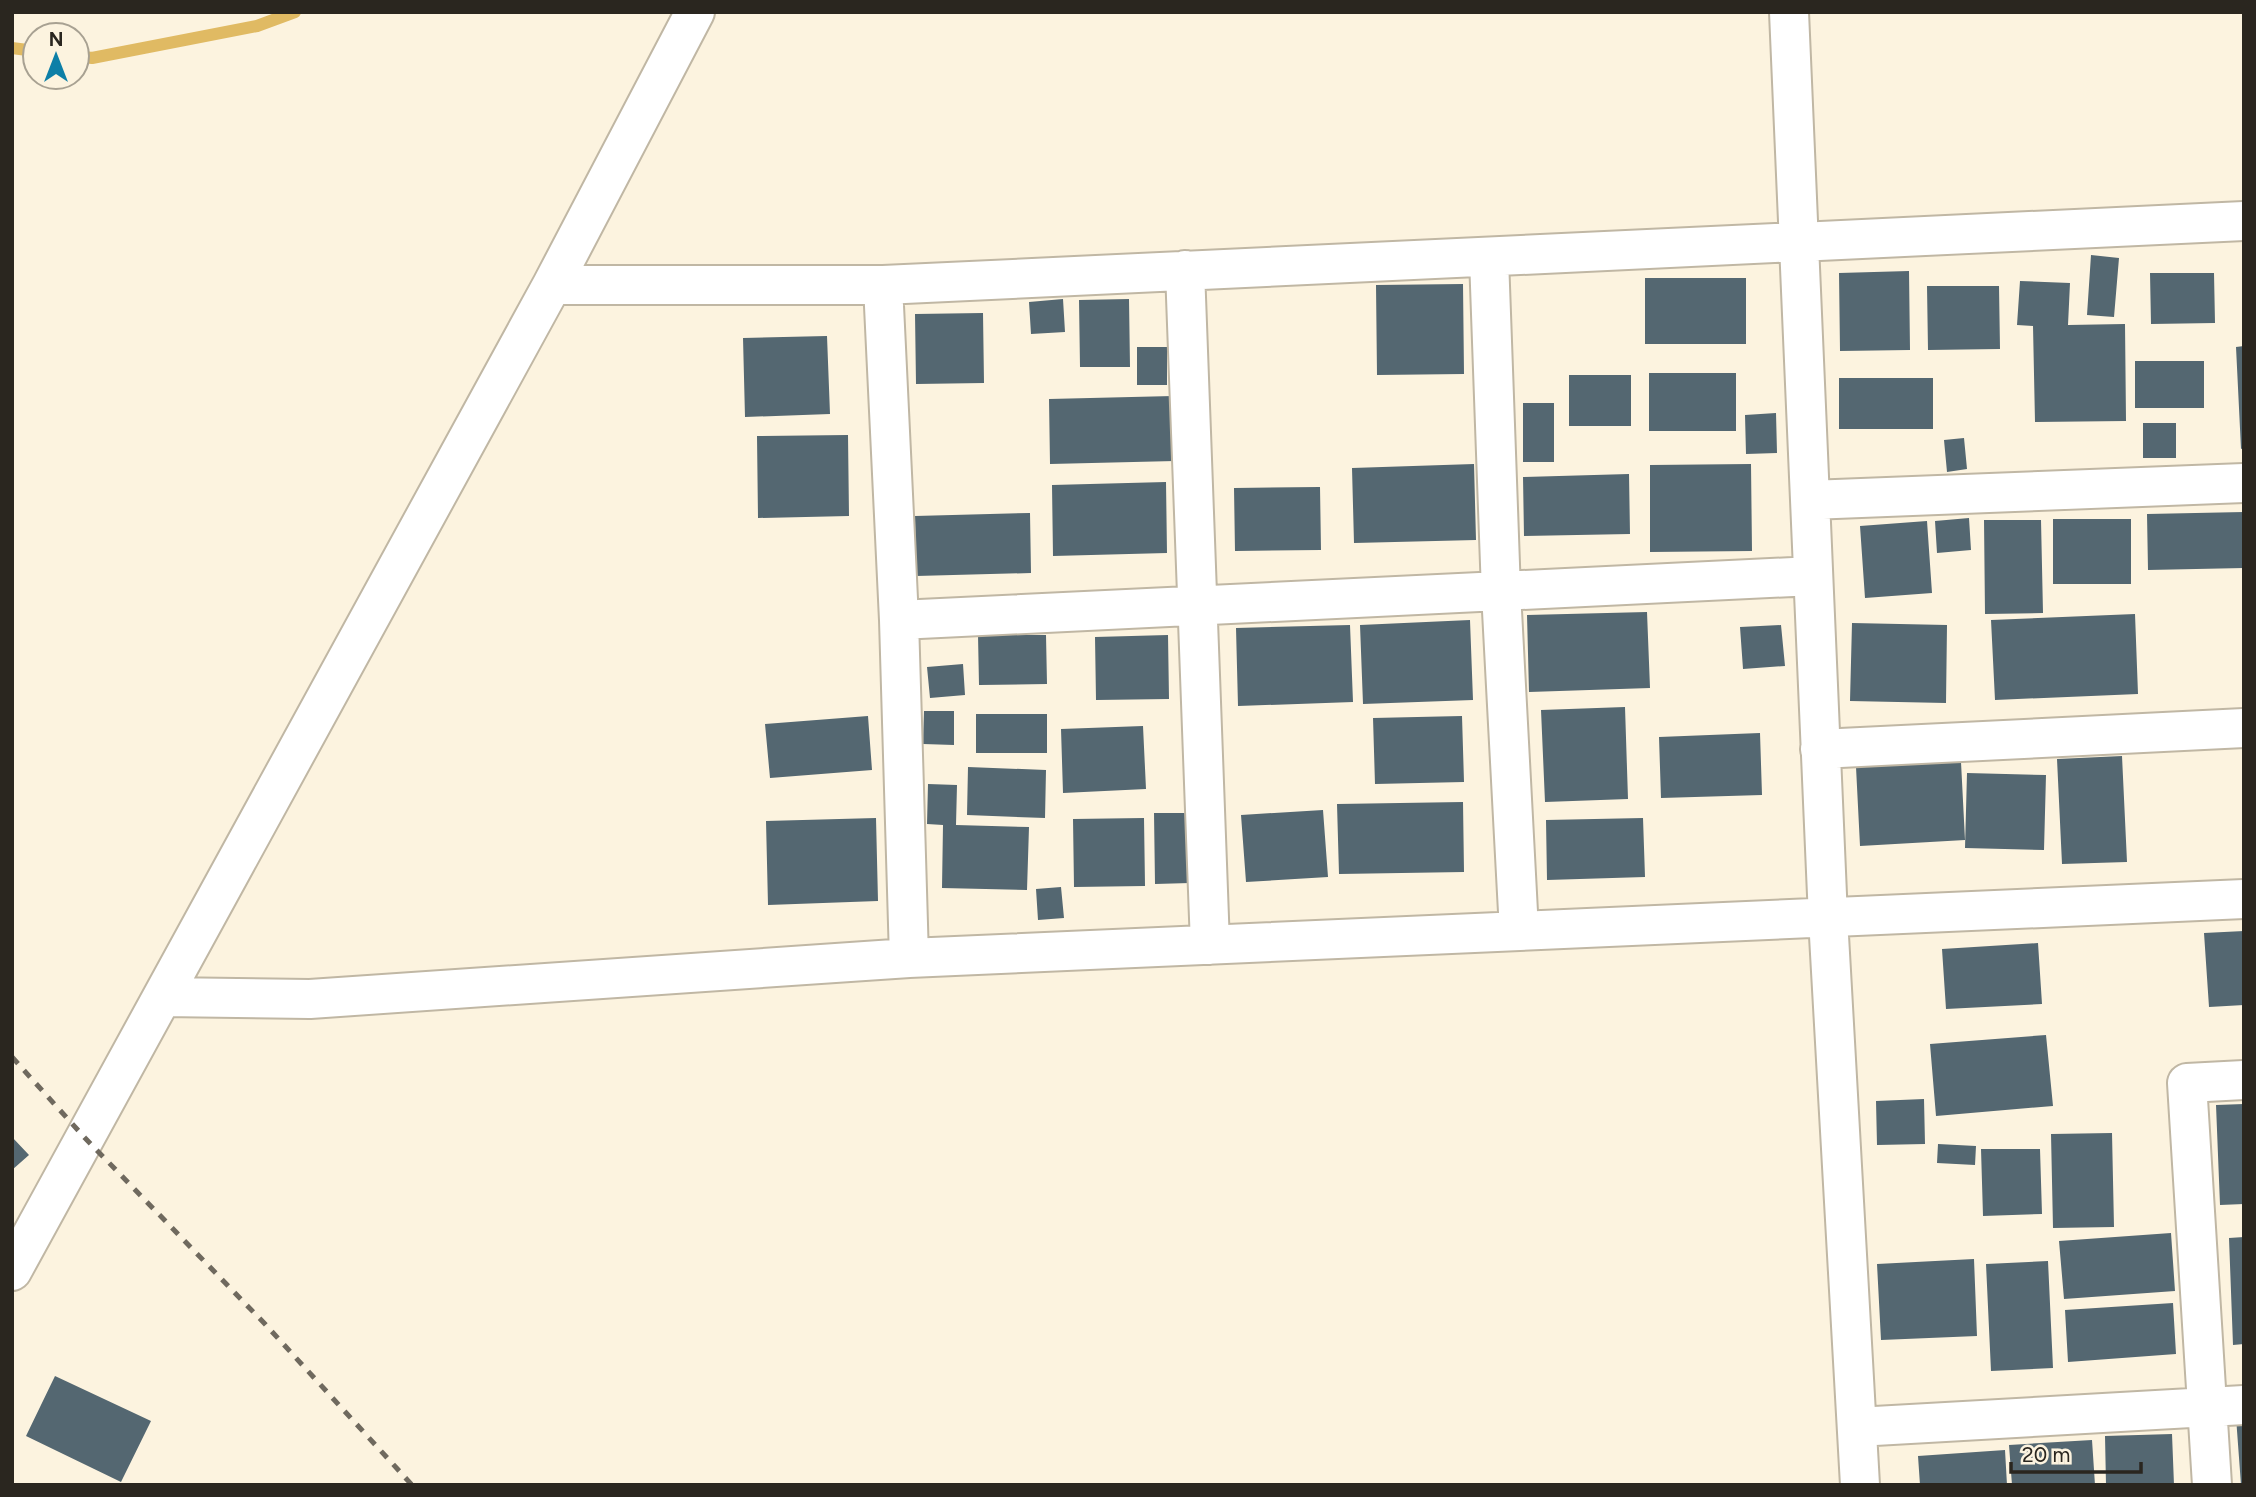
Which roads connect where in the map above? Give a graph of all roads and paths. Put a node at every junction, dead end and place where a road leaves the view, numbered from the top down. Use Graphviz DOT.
graph roads {
  1 [pos="695,12"];
  2 [pos="1789,12"];
  3 [pos="2244,221"];
  4 [pos="1799,243"];
  5 [pos="1489,258"];
  6 [pos="1185,270"];
  7 [pos="552,285"];
  8 [pos="883,285"];
  9 [pos="2244,483"];
  10 [pos="1810,500"];
  11 [pos="1813,576"];
  12 [pos="1501,592"];
  13 [pos="1198,606"];
  14 [pos="899,620"];
  15 [pos="2244,728"];
  16 [pos="1820,749"];
  17 [pos="2244,899"];
  18 [pos="1828,918"];
  19 [pos="1518,931"];
  20 [pos="1210,945"];
  21 [pos="909,958"];
  22 [pos="163,996"];
  23 [pos="2244,1080"];
  24 [pos="12,1270"];
  25 [pos="2226,1406"];
  26 [pos="1857,1427"];
  27 [pos="1860,1485"];
  28 [pos="2212,1485"];
  1 -- 7 [label="street"];
  2 -- 4 [label="street"];
  3 -- 4 [label="street"];
  4 -- 5 [label="street"];
  4 -- 10 [label="street"];
  5 -- 6 [label="street"];
  5 -- 12 [label="street"];
  6 -- 8 [label="street"];
  6 -- 13 [label="street"];
  7 -- 8 [label="street"];
  7 -- 22 [label="street"];
  8 -- 14 [label="street"];
  9 -- 10 [label="street"];
  10 -- 11 [label="street"];
  11 -- 12 [label="street"];
  11 -- 16 [label="street"];
  12 -- 13 [label="street"];
  12 -- 19 [label="street"];
  13 -- 14 [label="street"];
  13 -- 20 [label="street"];
  14 -- 21 [label="street"];
  15 -- 16 [label="street"];
  16 -- 18 [label="street"];
  17 -- 18 [label="street"];
  18 -- 19 [label="street"];
  18 -- 26 [label="street"];
  19 -- 20 [label="street"];
  20 -- 21 [label="street"];
  21 -- 22 [label="street"];
  22 -- 24 [label="street"];
  23 -- 25 [label="street"];
  25 -- 26 [label="street"];
  25 -- 28 [label="street"];
  26 -- 27 [label="street"];
}
